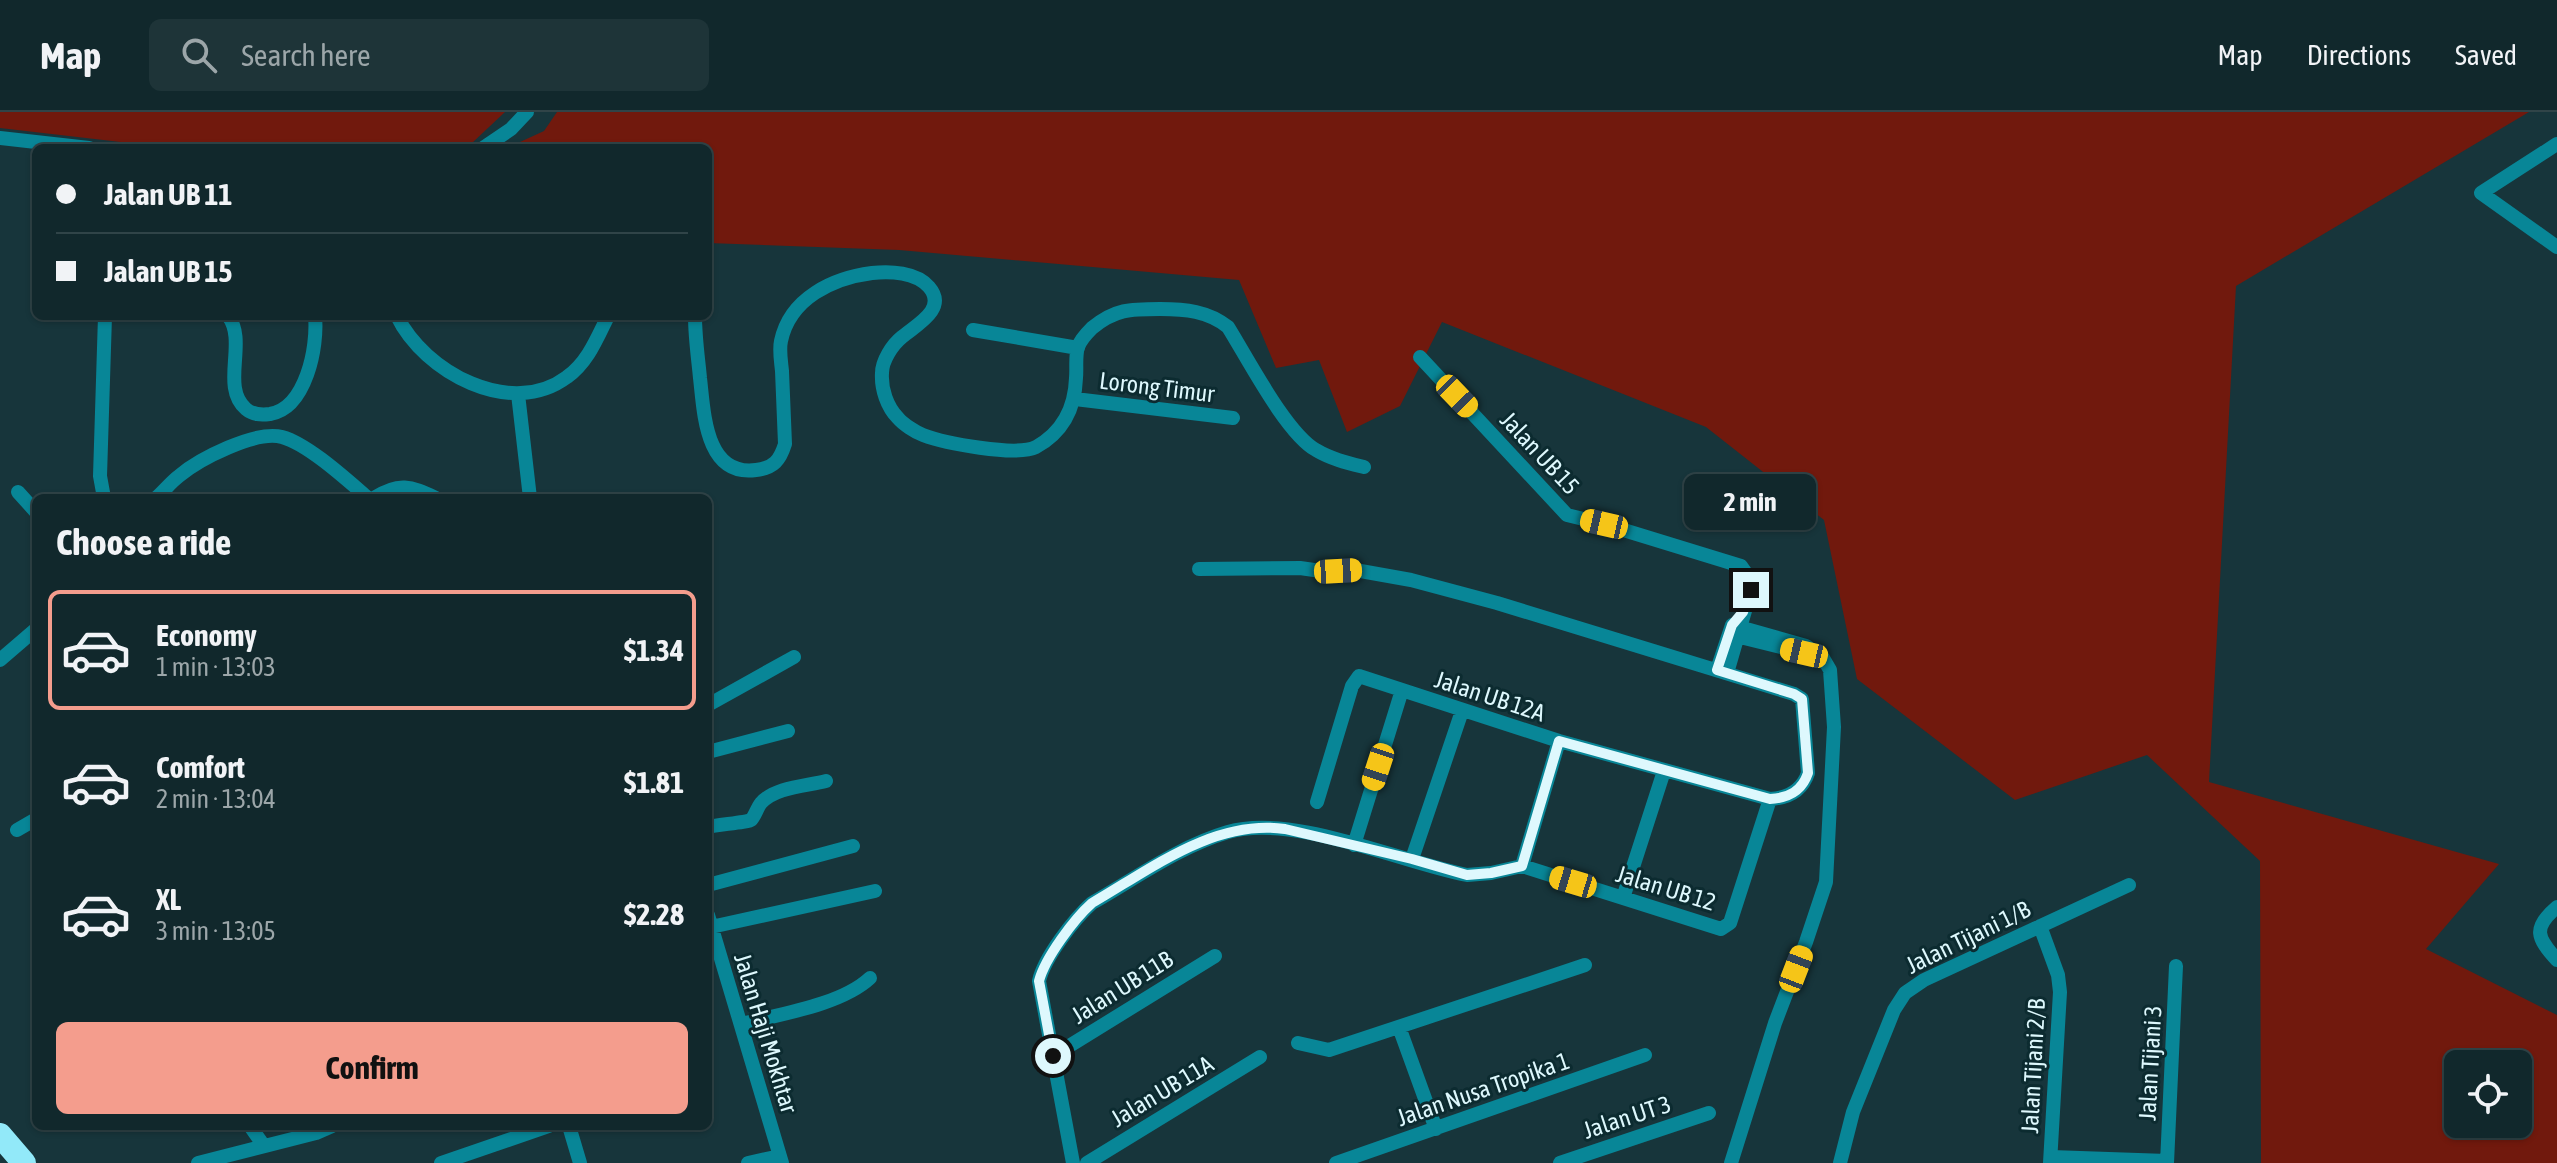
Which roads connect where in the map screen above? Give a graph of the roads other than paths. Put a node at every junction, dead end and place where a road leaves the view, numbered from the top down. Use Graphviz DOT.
graph roads {
  1 [pos="527,112"];
  2 [pos="0,138"];
  3 [pos="53,144"];
  4 [pos="489,144"];
  5 [pos="2557,144"];
  6 [pos="2556,246"];
  7 [pos="105,320"];
  8 [pos="230,320"];
  9 [pos="315,320"];
  10 [pos="399,320"];
  11 [pos="606,320"];
  12 [pos="695,320"];
  13 [pos="973,330"];
  14 [pos="1078,348"];
  15 [pos="1420,357"];
  16 [pos="518,394"];
  17 [pos="1075,399"];
  18 [pos="1233,418"];
  19 [pos="1364,467"];
  20 [pos="18,492"];
  21 [pos="103,494"];
  22 [pos="160,494"];
  23 [pos="366,494"];
  24 [pos="379,494"];
  25 [pos="425,494"];
  26 [pos="530,494"];
  27 [pos="32,508"];
  28 [pos="1199,569"];
  29 [pos="1737,627"];
  30 [pos="32,632"];
  31 [pos="2,654"];
  32 [pos="794,657"];
  33 [pos="1722,672"];
  34 [pos="1402,690"];
  35 [pos="712,703"];
  36 [pos="1462,711"];
  37 [pos="788,731"];
  38 [pos="1559,741"];
  39 [pos="712,751"];
  40 [pos="1664,771"];
  41 [pos="826,781"];
  42 [pos="1770,799"];
  43 [pos="1317,802"];
  44 [pos="32,821"];
  45 [pos="712,826"];
  46 [pos="17,830"];
  47 [pos="1354,845"];
  48 [pos="853,846"];
  49 [pos="1412,859"];
  50 [pos="1522,866"];
  51 [pos="712,884"];
  52 [pos="2129,885"];
  53 [pos="875,891"];
  54 [pos="1623,898"];
  55 [pos="2557,907"];
  56 [pos="712,921"];
  57 [pos="2040,926"];
  58 [pos="712,928"];
  59 [pos="1215,956"];
  60 [pos="2557,960"];
  61 [pos="1585,965"];
  62 [pos="2176,966"];
  63 [pos="870,978"];
  64 [pos="741,1024"];
  65 [pos="1399,1027"];
  66 [pos="1298,1043"];
  67 [pos="1645,1055"];
  68 [pos="1053,1056"];
  69 [pos="1260,1057"];
  70 [pos="1709,1113"];
  71 [pos="1436,1129"];
  72 [pos="253,1130"];
  73 [pos="323,1130"];
  74 [pos="537,1130"];
  75 [pos="570,1130"];
  76 [pos="0,1135"];
  77 [pos="264,1146"];
  78 [pos="781,1160"];
  79 [pos="2050,1160"];
  80 [pos="2167,1162"];
  81 [pos="24,1163"];
  82 [pos="198,1163"];
  83 [pos="441,1163"];
  84 [pos="580,1163"];
  85 [pos="748,1163"];
  86 [pos="1073,1163"];
  87 [pos="1087,1163"];
  88 [pos="1336,1163"];
  89 [pos="1560,1163"];
  90 [pos="1731,1163"];
  91 [pos="1840,1163"];
  1 -- 4 [label="street"];
  2 -- 3 [label="street"];
  5 -- 6 [label="street"];
  7 -- 21 [label="street"];
  8 -- 9 [label="street"];
  10 -- 16 [label="street"];
  11 -- 16 [label="street"];
  12 -- 17 [label="street"];
  13 -- 14 [label="street"];
  14 -- 17 [label="street"];
  14 -- 19 [label="street"];
  15 -- 29 [label="street, Jalan UB 15"];
  16 -- 26 [label="street"];
  17 -- 18 [label="street, Lorong Timur"];
  20 -- 27 [label="street"];
  22 -- 23 [label="street"];
  24 -- 25 [label="street"];
  28 -- 33 [label="street"];
  29 -- 33 [label="street, Jalan UB 15"];
  29 -- 90 [label="street"];
  30 -- 31 [label="street"];
  32 -- 35 [label="street"];
  33 -- 42 [label="street"];
  34 -- 36 [label="street, Jalan UB 12A"];
  34 -- 43 [label="street, Jalan UB 12A"];
  34 -- 47 [label="street"];
  36 -- 38 [label="street, Jalan UB 12A"];
  36 -- 49 [label="street"];
  37 -- 39 [label="street"];
  38 -- 40 [label="street, Jalan UB 12A"];
  38 -- 50 [label="street"];
  40 -- 42 [label="street, Jalan UB 12A"];
  40 -- 54 [label="street"];
  41 -- 45 [label="street"];
  42 -- 54 [label="street, Jalan UB 12"];
  44 -- 46 [label="street"];
  47 -- 49 [label="street, Jalan UB 12"];
  47 -- 68 [label="street, Jalan UB 12"];
  48 -- 51 [label="street"];
  49 -- 50 [label="street, Jalan UB 12"];
  50 -- 54 [label="street, Jalan UB 12"];
  52 -- 57 [label="street, Jalan Tijani 1/B"];
  53 -- 56 [label="street"];
  55 -- 60 [label="street"];
  57 -- 79 [label="street, Jalan Tijani 2/B"];
  57 -- 91 [label="street, Jalan Tijani 1/B"];
  58 -- 64 [label="street, Jalan Haji Mokhtar"];
  59 -- 68 [label="street, Jalan UB 11B"];
  61 -- 65 [label="street"];
  62 -- 80 [label="street, Jalan Tijani 3"];
  63 -- 64 [label="street"];
  64 -- 78 [label="street, Jalan Haji Mokhtar"];
  65 -- 66 [label="street"];
  65 -- 71 [label="street"];
  67 -- 71 [label="street, Jalan Nusa Tropika 1"];
  68 -- 86 [label="street"];
  69 -- 87 [label="street, Jalan UB 11A"];
  70 -- 89 [label="street, Jalan UT 3"];
  71 -- 88 [label="street, Jalan Nusa Tropika 1"];
  72 -- 77 [label="street"];
  73 -- 77 [label="street"];
  74 -- 83 [label="street"];
  75 -- 84 [label="street"];
  76 -- 81 [label="highway"];
  77 -- 82 [label="street"];
  78 -- 85 [label="street"];
  79 -- 80 [label="street"];
}
